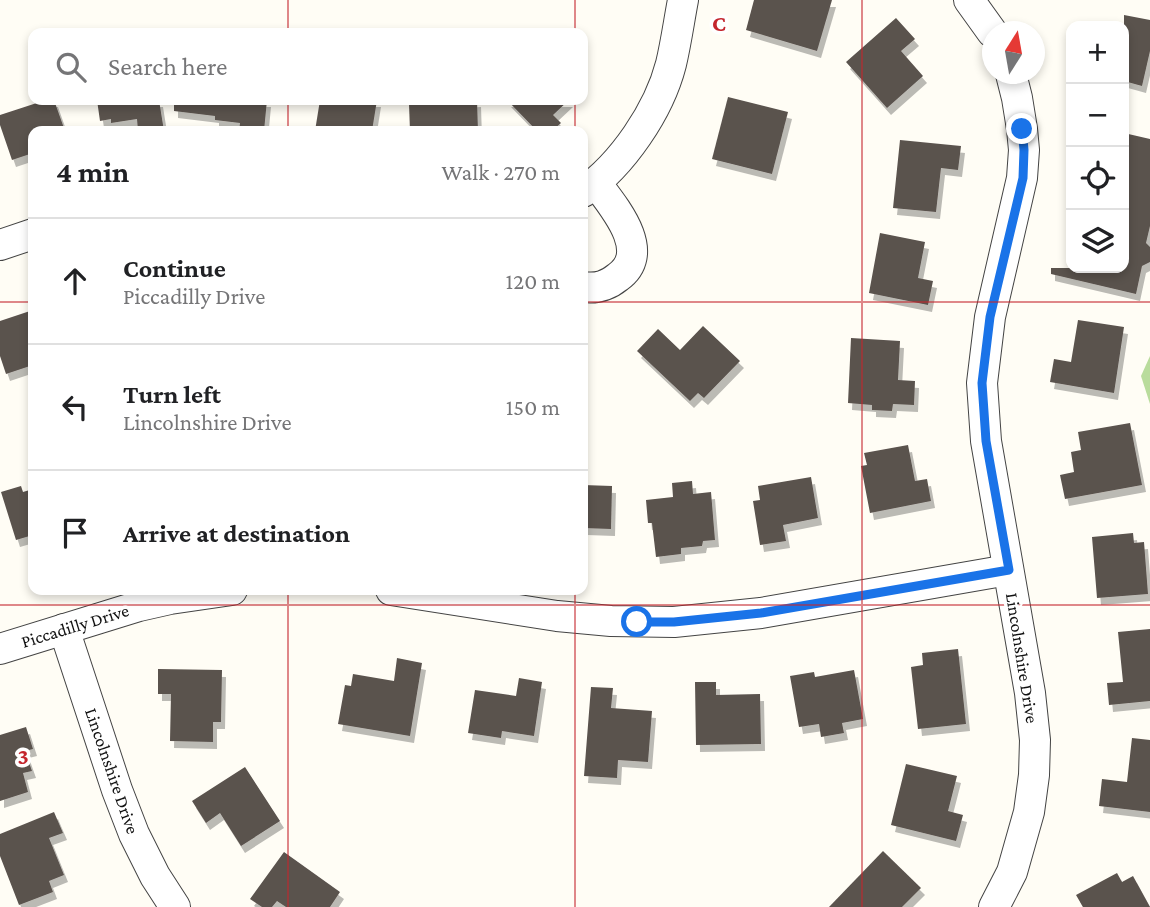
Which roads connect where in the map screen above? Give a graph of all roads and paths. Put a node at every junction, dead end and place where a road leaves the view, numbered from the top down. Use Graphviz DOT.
graph roads {
  1 [pos="683,0"];
  2 [pos="969,0"];
  3 [pos="984,21"];
  4 [pos="1014,84"];
  5 [pos="589,188"];
  6 [pos="28,236"];
  7 [pos="0,245"];
  8 [pos="588,288"];
  9 [pos="1009,570"];
  10 [pos="199,595"];
  11 [pos="423,595"];
  12 [pos="64,629"];
  13 [pos="0,649"];
  14 [pos="175,907"];
  15 [pos="994,907"];
  1 -- 5 [label="street"];
  2 -- 3 [label="street"];
  4 -- 9 [label="street, Lincolnshire Drive"];
  5 -- 8 [label="street"];
  6 -- 7 [label="street"];
  9 -- 11 [label="street"];
  9 -- 15 [label="street, Lincolnshire Drive"];
  10 -- 12 [label="street, Piccadilly Drive"];
  12 -- 13 [label="street, Piccadilly Drive"];
  12 -- 14 [label="street, Lincolnshire Drive"];
}
